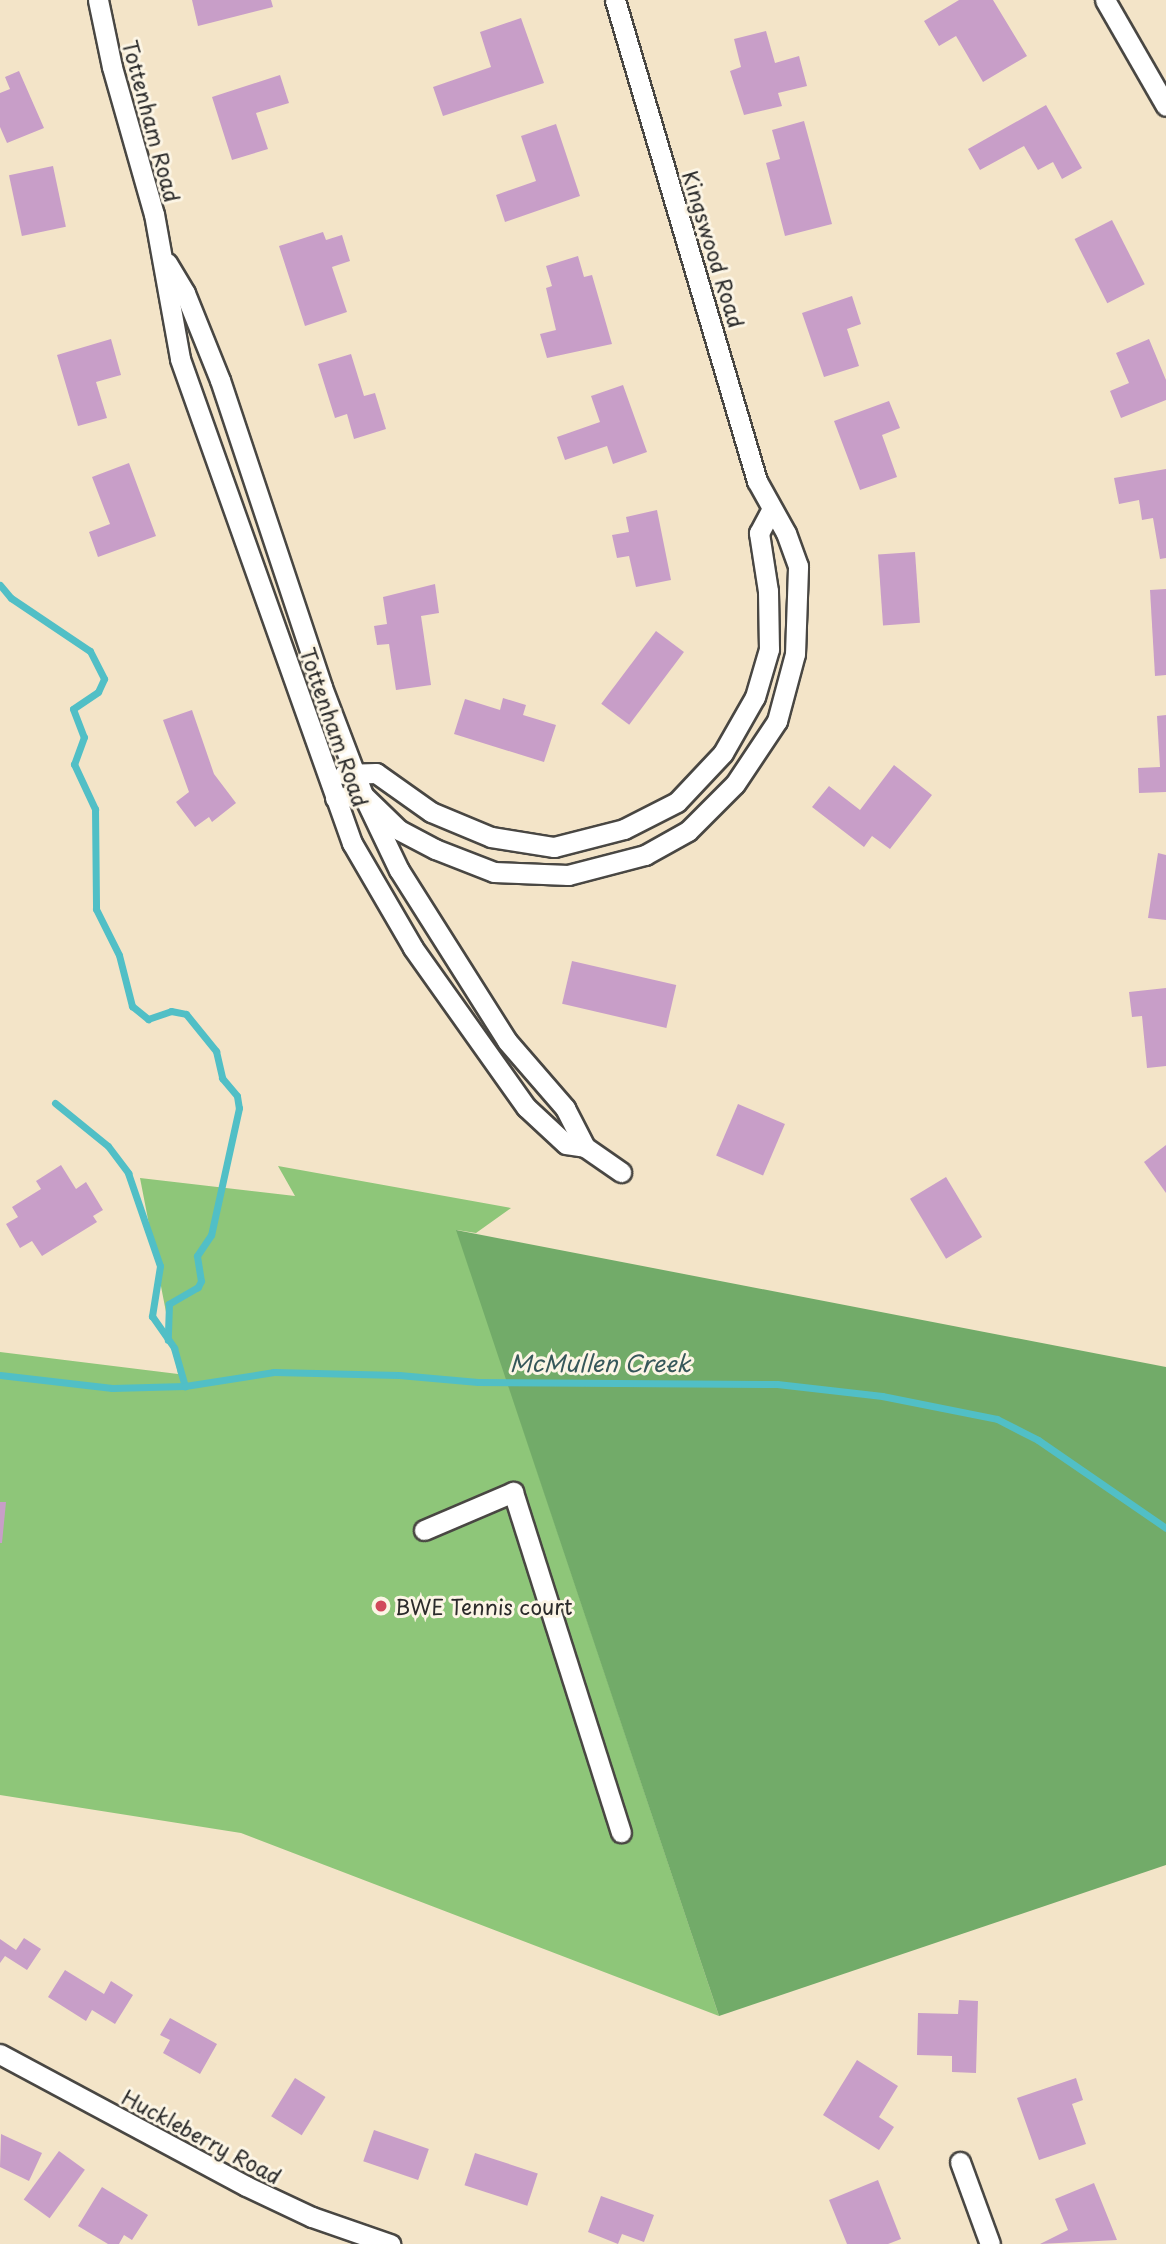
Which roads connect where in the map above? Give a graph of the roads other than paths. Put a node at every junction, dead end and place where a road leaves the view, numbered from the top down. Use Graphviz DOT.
graph roads {
  1 [pos="98,0"];
  2 [pos="615,0"];
  3 [pos="1105,0"];
  4 [pos="1166,106"];
  5 [pos="161,253"];
  6 [pos="771,510"];
  7 [pos="354,771"];
  8 [pos="332,788"];
  9 [pos="363,796"];
  10 [pos="585,1147"];
  11 [pos="621,1172"];
  12 [pos="424,1530"];
  13 [pos="621,1832"];
  14 [pos="0,2054"];
  15 [pos="960,2162"];
  16 [pos="390,2244"];
  17 [pos="989,2244"];
  1 -- 5 [label="street, Tottenham Road"];
  2 -- 6 [label="street, Kingswood Road"];
  3 -- 4 [label="street"];
  5 -- 7 [label="street, Tottenham Road"];
  5 -- 8 [label="street, Tottenham Road"];
  6 -- 7 [label="street"];
  6 -- 9 [label="street, Kingswood Road"];
  7 -- 8 [label="street"];
  7 -- 9 [label="street, Tottenham Road"];
  8 -- 9 [label="street"];
  8 -- 10 [label="street, Tottenham Road"];
  9 -- 10 [label="street, Tottenham Road"];
  10 -- 11 [label="street, Tottenham Road"];
  12 -- 13 [label="street"];
  14 -- 16 [label="street, Huckleberry Road"];
  15 -- 17 [label="street"];
}
